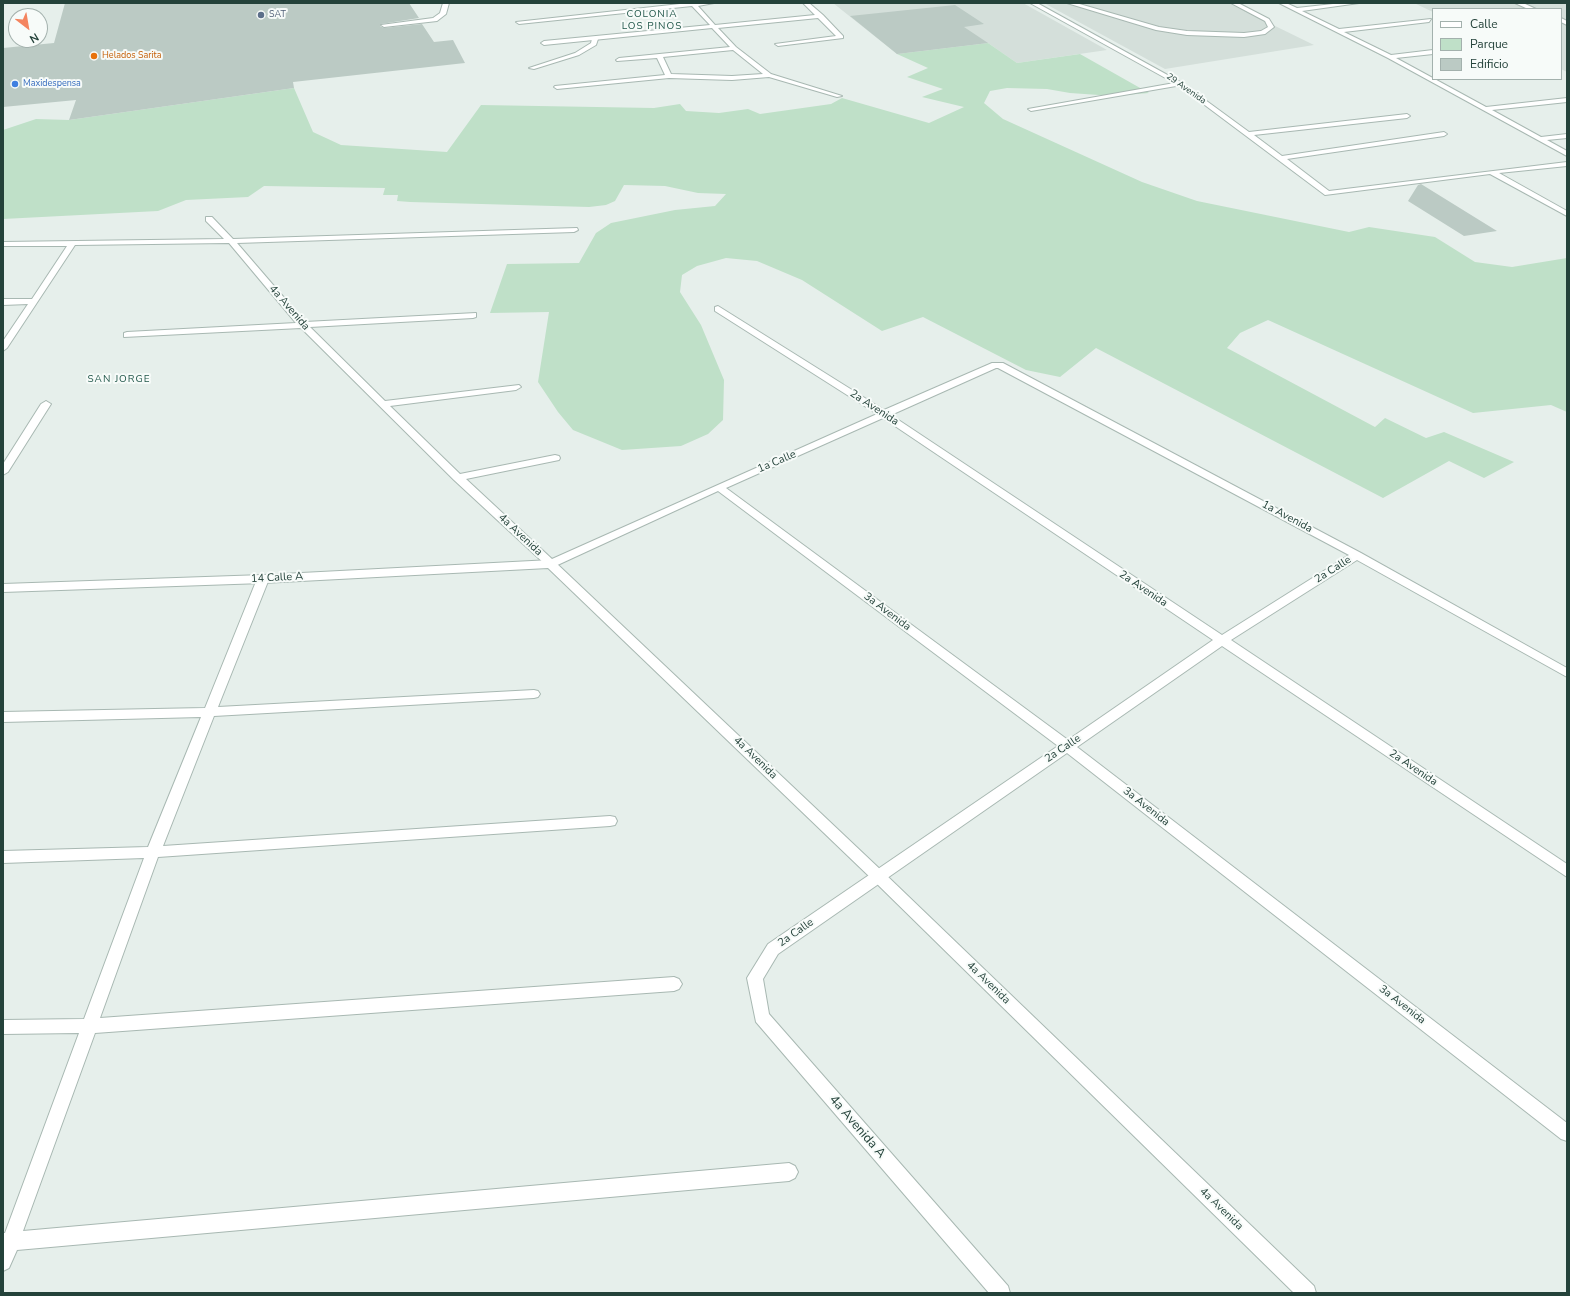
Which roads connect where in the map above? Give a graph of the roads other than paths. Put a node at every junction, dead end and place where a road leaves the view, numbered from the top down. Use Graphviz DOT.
graph roads {
  1 [pos="446,3"];
  2 [pos="711,3"];
  3 [pos="806,3"];
  4 [pos="1033,3"];
  5 [pos="1070,3"];
  6 [pos="1234,3"];
  7 [pos="1282,3"];
  8 [pos="1356,3"];
  9 [pos="1518,3"];
  10 [pos="693,4"];
  11 [pos="1530,8"];
  12 [pos="1297,10"];
  13 [pos="821,16"];
  14 [pos="1429,20"];
  15 [pos="519,22"];
  16 [pos="384,25"];
  17 [pos="715,26"];
  18 [pos="1339,31"];
  19 [pos="595,39"];
  20 [pos="544,43"];
  21 [pos="778,44"];
  22 [pos="734,48"];
  23 [pos="1432,52"];
  24 [pos="659,55"];
  25 [pos="1390,57"];
  26 [pos="619,60"];
  27 [pos="532,68"];
  28 [pos="769,75"];
  29 [pos="669,76"];
  30 [pos="1432,80"];
  31 [pos="1432,80"];
  32 [pos="1180,84"];
  33 [pos="557,87"];
  34 [pos="840,96"];
  35 [pos="1567,100"];
  36 [pos="1031,109"];
  37 [pos="1486,109"];
  38 [pos="1407,116"];
  39 [pos="1248,134"];
  40 [pos="1444,134"];
  41 [pos="1567,136"];
  42 [pos="1540,139"];
  43 [pos="1567,154"];
  44 [pos="1282,158"];
  45 [pos="1567,164"];
  46 [pos="1491,172"];
  47 [pos="1567,214"];
  48 [pos="209,219"];
  49 [pos="574,230"];
  50 [pos="231,241"];
  51 [pos="3,244"];
  52 [pos="72,244"];
  53 [pos="35,301"];
  54 [pos="3,302"];
  55 [pos="718,309"];
  56 [pos="473,315"];
  57 [pos="304,326"];
  58 [pos="127,335"];
  59 [pos="3,348"];
  60 [pos="1004,366"];
  61 [pos="516,387"];
  62 [pos="46,404"];
  63 [pos="383,404"];
  64 [pos="885,415"];
  65 [pos="555,458"];
  66 [pos="3,472"];
  67 [pos="458,478"];
  68 [pos="719,487"];
  69 [pos="1357,555"];
  70 [pos="551,564"];
  71 [pos="263,579"];
  72 [pos="3,588"];
  73 [pos="1220,641"];
  74 [pos="1567,673"];
  75 [pos="534,694"];
  76 [pos="209,712"];
  77 [pos="3,717"];
  78 [pos="1067,746"];
  79 [pos="610,821"];
  80 [pos="153,852"];
  81 [pos="3,857"];
  82 [pos="1567,871"];
  83 [pos="878,876"];
  84 [pos="773,949"];
  85 [pos="674,984"];
  86 [pos="89,1026"];
  87 [pos="3,1027"];
  88 [pos="1567,1133"];
  89 [pos="789,1172"];
  90 [pos="7,1242"];
  91 [pos="3,1262"];
  92 [pos="1001,1293"];
  93 [pos="1307,1293"];
  1 -- 16 [label="street"];
  2 -- 10 [label="street"];
  3 -- 13 [label="street"];
  4 -- 32 [label="street, 29 Avenida"];
  5 -- 6 [label="street"];
  7 -- 12 [label="street"];
  8 -- 12 [label="street"];
  9 -- 11 [label="street"];
  10 -- 15 [label="street"];
  10 -- 17 [label="street"];
  12 -- 18 [label="street"];
  13 -- 17 [label="street"];
  13 -- 21 [label="street"];
  14 -- 18 [label="street"];
  17 -- 19 [label="street"];
  17 -- 22 [label="street"];
  18 -- 25 [label="street"];
  19 -- 20 [label="street"];
  19 -- 27 [label="street"];
  22 -- 24 [label="street"];
  22 -- 28 [label="street"];
  23 -- 25 [label="street"];
  24 -- 26 [label="street"];
  24 -- 29 [label="street"];
  25 -- 30 [label="street"];
  28 -- 29 [label="street"];
  28 -- 34 [label="street"];
  29 -- 33 [label="street"];
  31 -- 37 [label="street"];
  32 -- 36 [label="street"];
  32 -- 39 [label="street, 29 Avenida"];
  35 -- 37 [label="street"];
  37 -- 42 [label="street"];
  38 -- 39 [label="street"];
  39 -- 44 [label="street, 29 Avenida"];
  40 -- 44 [label="street"];
  41 -- 42 [label="street"];
  42 -- 43 [label="street"];
  44 -- 46 [label="street, 29 Avenida"];
  45 -- 46 [label="street"];
  46 -- 47 [label="street"];
  48 -- 50 [label="street, 4a Avenida"];
  49 -- 50 [label="street"];
  50 -- 52 [label="street"];
  50 -- 57 [label="street, 4a Avenida"];
  51 -- 52 [label="street"];
  52 -- 53 [label="street"];
  53 -- 54 [label="street"];
  53 -- 59 [label="street"];
  55 -- 64 [label="street, 2a Avenida"];
  56 -- 57 [label="street"];
  57 -- 58 [label="street"];
  57 -- 63 [label="street, 4a Avenida"];
  60 -- 64 [label="street, 1a Calle"];
  60 -- 69 [label="street, 1a Avenida"];
  61 -- 63 [label="street"];
  62 -- 66 [label="street"];
  63 -- 67 [label="street, 4a Avenida"];
  64 -- 68 [label="street, 1a Calle"];
  64 -- 73 [label="street, 2a Avenida"];
  65 -- 67 [label="street"];
  67 -- 70 [label="street, 4a Avenida"];
  68 -- 70 [label="street, 1a Calle"];
  68 -- 78 [label="street, 3a Avenida"];
  69 -- 73 [label="street, 2a Calle"];
  69 -- 74 [label="street, 1a Avenida"];
  70 -- 71 [label="street, 14 Calle A"];
  70 -- 83 [label="street, 4a Avenida"];
  71 -- 72 [label="street, 14 Calle A"];
  71 -- 76 [label="street"];
  73 -- 78 [label="street, 2a Calle"];
  73 -- 82 [label="street, 2a Avenida"];
  75 -- 76 [label="street"];
  76 -- 77 [label="street"];
  76 -- 80 [label="street"];
  78 -- 83 [label="street, 2a Calle"];
  78 -- 88 [label="street, 3a Avenida"];
  79 -- 80 [label="street"];
  80 -- 81 [label="street"];
  80 -- 86 [label="street"];
  83 -- 84 [label="street, 2a Calle"];
  83 -- 93 [label="street, 4a Avenida"];
  84 -- 92 [label="street, 4a Avenida A"];
  85 -- 86 [label="street"];
  86 -- 87 [label="street"];
  86 -- 90 [label="street"];
  89 -- 90 [label="street"];
  90 -- 91 [label="street"];
}
